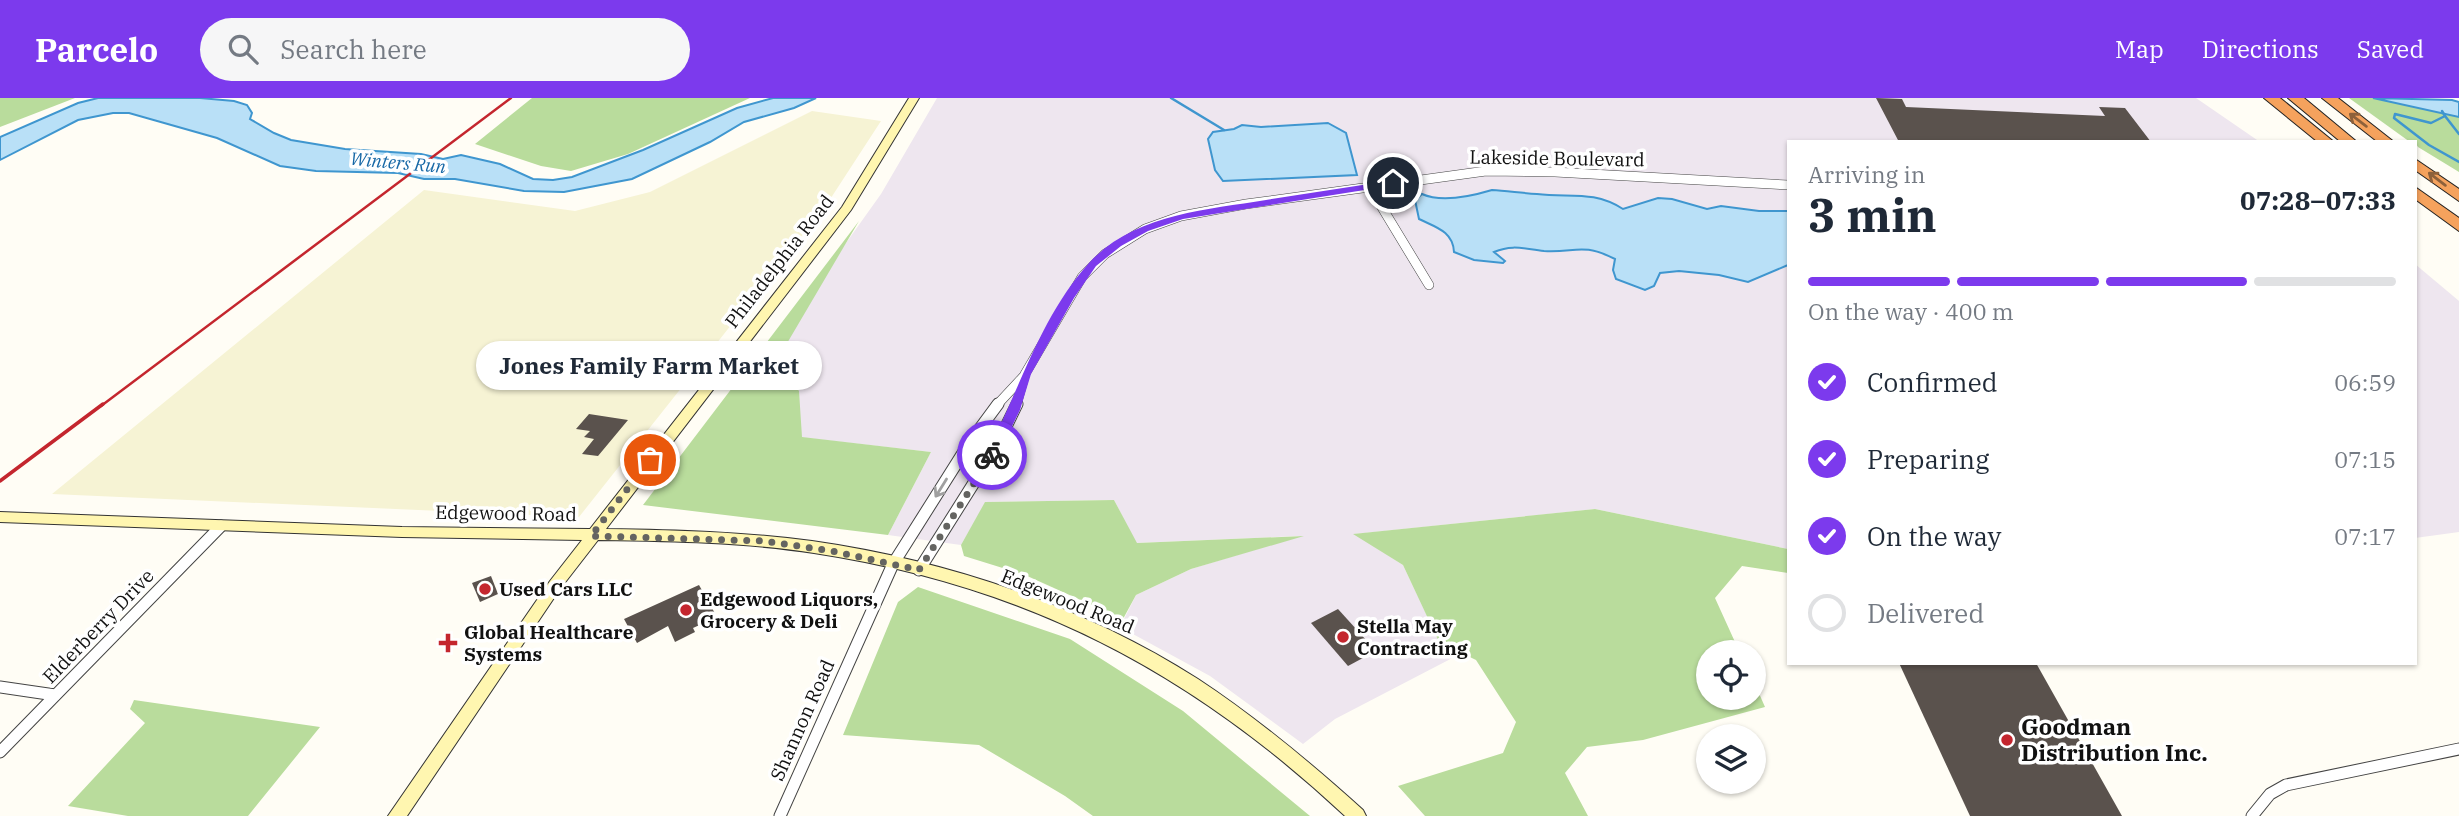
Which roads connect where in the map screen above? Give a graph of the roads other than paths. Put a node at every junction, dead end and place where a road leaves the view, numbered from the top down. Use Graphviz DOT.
graph roads {
  1 [pos="914,98"];
  2 [pos="2271,98"];
  3 [pos="2295,98"];
  4 [pos="2329,98"];
  5 [pos="2325,140"];
  6 [pos="2348,140"];
  7 [pos="2384,140"];
  8 [pos="2417,164"];
  9 [pos="1787,185"];
  10 [pos="1369,186"];
  11 [pos="2417,194"];
  12 [pos="2459,196"];
  13 [pos="2417,210"];
  14 [pos="2459,226"];
  15 [pos="2459,241"];
  16 [pos="1429,285"];
  17 [pos="1026,374"];
  18 [pos="0,517"];
  19 [pos="221,526"];
  20 [pos="591,536"];
  21 [pos="893,564"];
  22 [pos="919,570"];
  23 [pos="0,687"];
  24 [pos="55,695"];
  25 [pos="2459,750"];
  26 [pos="0,752"];
  27 [pos="397,816"];
  28 [pos="780,816"];
  29 [pos="1357,816"];
  30 [pos="2252,816"];
  1 -- 20 [label="street, Philadelphia Road"];
  2 -- 5 [label="highway"];
  3 -- 6 [label="highway"];
  7 -- 4 [label="highway, one-way"];
  12 -- 8 [label="highway, one-way"];
  9 -- 10 [label="street, Lakeside Boulevard"];
  10 -- 16 [label="street"];
  10 -- 17 [label="street, Lakeside Boulevard"];
  11 -- 14 [label="highway"];
  13 -- 15 [label="highway"];
  17 -- 21 [label="street, Lakeside Boulevard, one-way"];
  17 -- 22 [label="street, Lakeside Boulevard"];
  18 -- 19 [label="street, Edgewood Road"];
  19 -- 20 [label="street, Edgewood Road"];
  19 -- 24 [label="street, Elderberry Drive"];
  20 -- 21 [label="street, Edgewood Road"];
  20 -- 27 [label="street, Philadelphia Road"];
  21 -- 22 [label="street, Edgewood Road"];
  21 -- 28 [label="street, Shannon Road"];
  22 -- 29 [label="street, Edgewood Road"];
  23 -- 24 [label="street"];
  24 -- 26 [label="street, Elderberry Drive"];
  25 -- 30 [label="street"];
}
